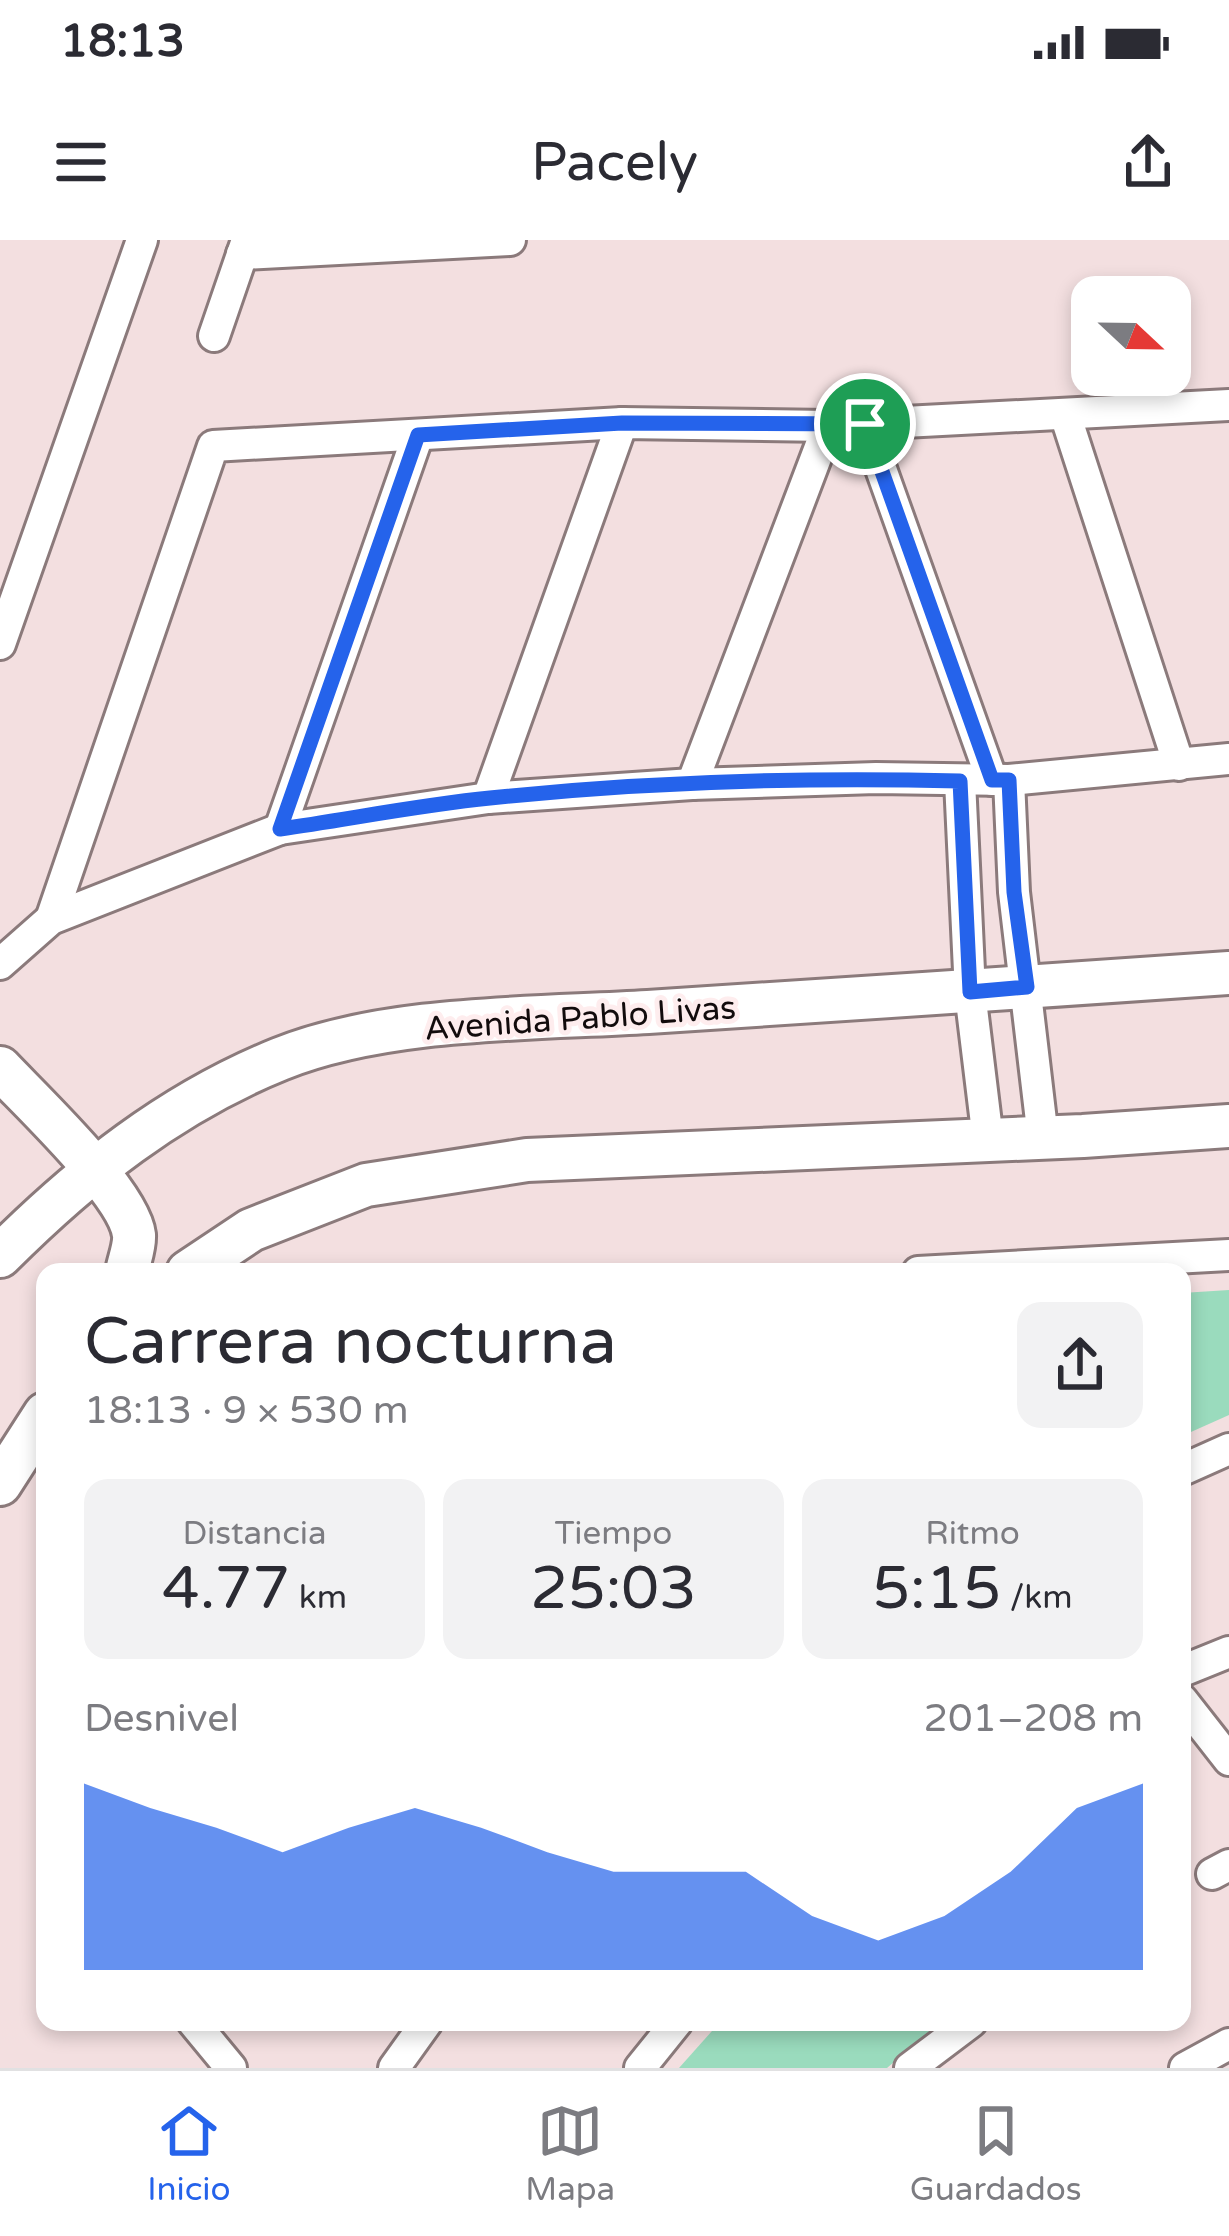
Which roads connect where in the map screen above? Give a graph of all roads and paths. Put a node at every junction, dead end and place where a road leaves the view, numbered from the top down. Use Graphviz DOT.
graph roads {
  1 [pos="142,240"];
  2 [pos="510,240"];
  3 [pos="445,242"];
  4 [pos="244,247"];
  5 [pos="214,336"];
  6 [pos="1229,406"];
  7 [pos="1065,414"];
  8 [pos="622,423"];
  9 [pos="865,424"];
  10 [pos="828,426"];
  11 [pos="418,435"];
  12 [pos="0,644"];
  13 [pos="1229,759"];
  14 [pos="1179,765"];
  15 [pos="1000,780"];
  16 [pos="960,781"];
  17 [pos="692,784"];
  18 [pos="488,798"];
  19 [pos="280,829"];
  20 [pos="1014,892"];
  21 [pos="967,896"];
  22 [pos="51,919"];
  23 [pos="0,964"];
  24 [pos="1229,973"];
  25 [pos="1027,987"];
  26 [pos="970,992"];
  27 [pos="0,1068"];
  28 [pos="1229,1126"];
  29 [pos="1042,1138"];
  30 [pos="988,1140"];
  31 [pos="93,1168"];
  32 [pos="1229,1255"];
  33 [pos="0,1256"];
  34 [pos="129,1263"];
  35 [pos="202,1263"];
  36 [pos="1083,1263"];
  37 [pos="36,1428"];
  38 [pos="1229,1449"];
  39 [pos="1191,1466"];
  40 [pos="0,1484"];
  41 [pos="1229,1652"];
  42 [pos="1191,1667"];
  43 [pos="1191,1711"];
  44 [pos="1229,1760"];
  45 [pos="202,2031"];
  46 [pos="421,2031"];
  47 [pos="670,2031"];
  48 [pos="959,2031"];
  49 [pos="1229,2044"];
  50 [pos="231,2068"];
  51 [pos="394,2068"];
  52 [pos="640,2068"];
  53 [pos="910,2068"];
  54 [pos="1185,2068"];
  1 -- 12 [label="street"];
  2 -- 3 [label="street"];
  3 -- 4 [label="street"];
  4 -- 5 [label="street"];
  6 -- 7 [label="street"];
  7 -- 9 [label="street"];
  7 -- 14 [label="street"];
  8 -- 10 [label="street"];
  8 -- 11 [label="street"];
  8 -- 18 [label="street"];
  9 -- 10 [label="street"];
  9 -- 15 [label="street"];
  10 -- 17 [label="street"];
  11 -- 19 [label="street"];
  11 -- 22 [label="street"];
  13 -- 14 [label="street"];
  14 -- 15 [label="street"];
  15 -- 16 [label="street"];
  15 -- 20 [label="street"];
  16 -- 17 [label="street"];
  16 -- 21 [label="street"];
  17 -- 18 [label="street"];
  18 -- 19 [label="street"];
  19 -- 22 [label="street"];
  20 -- 21 [label="street"];
  20 -- 25 [label="street"];
  21 -- 26 [label="street"];
  22 -- 23 [label="street"];
  24 -- 25 [label="street, Avenida Pablo Livas"];
  25 -- 26 [label="street, Avenida Pablo Livas"];
  25 -- 29 [label="street"];
  26 -- 30 [label="street"];
  26 -- 31 [label="street, Avenida Pablo Livas"];
  27 -- 31 [label="street"];
  28 -- 29 [label="street"];
  29 -- 30 [label="street"];
  30 -- 35 [label="street"];
  31 -- 33 [label="street, Avenida Pablo Livas"];
  31 -- 34 [label="street"];
  32 -- 36 [label="street"];
  37 -- 40 [label="street"];
  38 -- 39 [label="street"];
  41 -- 42 [label="street"];
  43 -- 44 [label="street"];
  45 -- 50 [label="street"];
  46 -- 51 [label="street"];
  47 -- 52 [label="street"];
  48 -- 53 [label="street"];
  49 -- 54 [label="street"];
}
